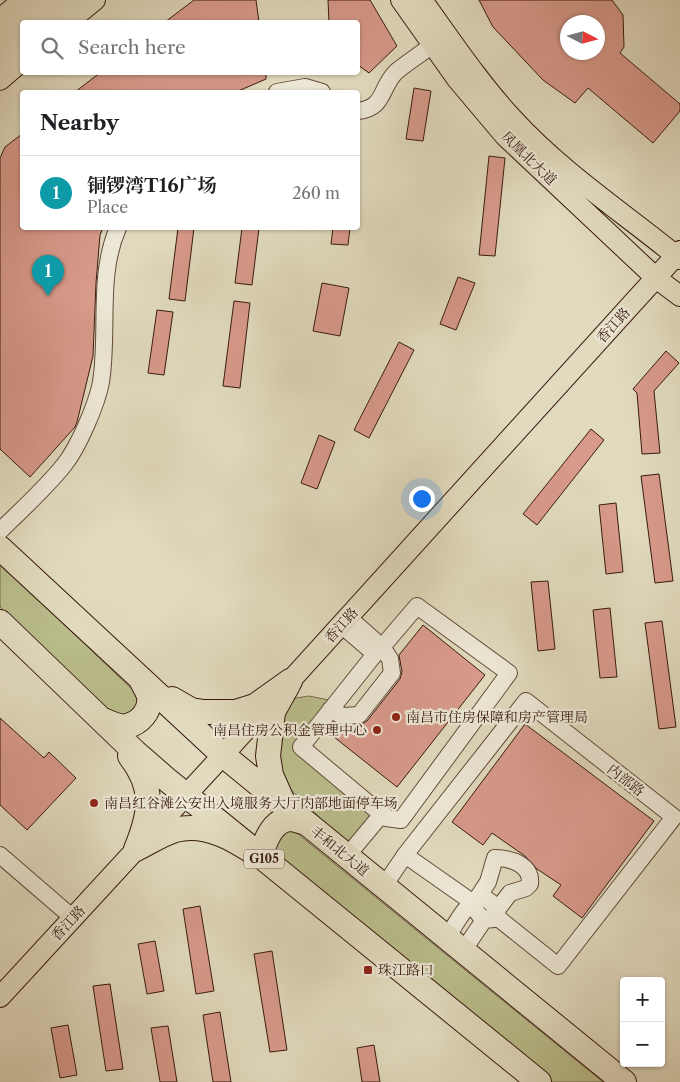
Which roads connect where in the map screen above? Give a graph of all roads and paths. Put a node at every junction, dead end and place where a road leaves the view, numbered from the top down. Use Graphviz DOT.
graph roads {
  1 [pos="23,0"];
  2 [pos="46,0"];
  3 [pos="69,0"];
  4 [pos="95,0"];
  5 [pos="401,0"];
  6 [pos="422,0"];
  7 [pos="0,19"];
  8 [pos="22,20"];
  9 [pos="44,20"];
  10 [pos="70,20"];
  11 [pos="20,21"];
  12 [pos="0,38"];
  13 [pos="20,41"];
  14 [pos="432,45"];
  15 [pos="0,58"];
  16 [pos="20,63"];
  17 [pos="0,80"];
  18 [pos="288,90"];
  19 [pos="315,90"];
  20 [pos="360,111"];
  21 [pos="117,230"];
  22 [pos="679,255"];
  23 [pos="656,278"];
  24 [pos="680,296"];
  25 [pos="0,531"];
  26 [pos="0,548"];
  27 [pos="345,621"];
  28 [pos="0,622"];
  29 [pos="378,651"];
  30 [pos="141,679"];
  31 [pos="290,681"];
  32 [pos="330,710"];
  33 [pos="101,719"];
  34 [pos="223,755"];
  35 [pos="186,796"];
  36 [pos="285,805"];
  37 [pos="384,816"];
  38 [pos="306,823"];
  39 [pos="136,849"];
  40 [pos="405,855"];
  41 [pos="0,856"];
  42 [pos="261,857"];
  43 [pos="349,858"];
  44 [pos="384,886"];
  45 [pos="475,900"];
  46 [pos="493,916"];
  47 [pos="73,918"];
  48 [pos="455,944"];
  49 [pos="0,997"];
  50 [pos="539,1082"];
  51 [pos="624,1082"];
  1 -- 7 [label="main road"];
  2 -- 8 [label="highway"];
  3 -- 9 [label="highway"];
  4 -- 10 [label="main road"];
  5 -- 14 [label="main road, 凤凰北大道"];
  6 -- 22 [label="main road, 凤凰北大道"];
  11 -- 12 [label="highway"];
  13 -- 15 [label="highway"];
  14 -- 20 [label="street"];
  14 -- 23 [label="main road, 凤凰北大道"];
  16 -- 17 [label="main road"];
  18 -- 19 [label="street"];
  21 -- 25 [label="street"];
  22 -- 23 [label="main road, 香江路"];
  23 -- 24 [label="main road, 凤凰北大道"];
  23 -- 27 [label="main road, 香江路"];
  26 -- 30 [label="highway, 丰和北大道"];
  27 -- 29 [label="street"];
  27 -- 31 [label="main road, 香江路"];
  28 -- 33 [label="highway, G105"];
  29 -- 32 [label="street"];
  29 -- 32 [label="street"];
  29 -- 37 [label="street"];
  30 -- 31 [label="highway"];
  30 -- 33 [label="highway"];
  30 -- 34 [label="highway, 丰和北大道"];
  31 -- 34 [label="main road, 香江路"];
  31 -- 36 [label="highway"];
  32 -- 37 [label="street"];
  33 -- 35 [label="highway, G105"];
  33 -- 39 [label="highway"];
  34 -- 35 [label="main road, 香江路"];
  34 -- 36 [label="highway, 丰和北大道"];
  35 -- 39 [label="main road, 香江路"];
  35 -- 42 [label="highway, G105"];
  36 -- 38 [label="highway, 丰和北大道"];
  37 -- 43 [label="street"];
  38 -- 42 [label="highway"];
  38 -- 43 [label="highway, 丰和北大道"];
  39 -- 42 [label="highway"];
  39 -- 47 [label="main road, 香江路"];
  40 -- 44 [label="street, 内部路"];
  40 -- 45 [label="street"];
  40 -- 46 [label="street, 内部路"];
  41 -- 47 [label="street"];
  42 -- 50 [label="highway, G105"];
  43 -- 44 [label="highway, 丰和北大道"];
  44 -- 48 [label="highway, 丰和北大道"];
  45 -- 46 [label="street"];
  45 -- 46 [label="street"];
  45 -- 48 [label="street"];
  46 -- 48 [label="street"];
  47 -- 49 [label="main road, 香江路"];
  48 -- 51 [label="highway, 丰和北大道"];
}
